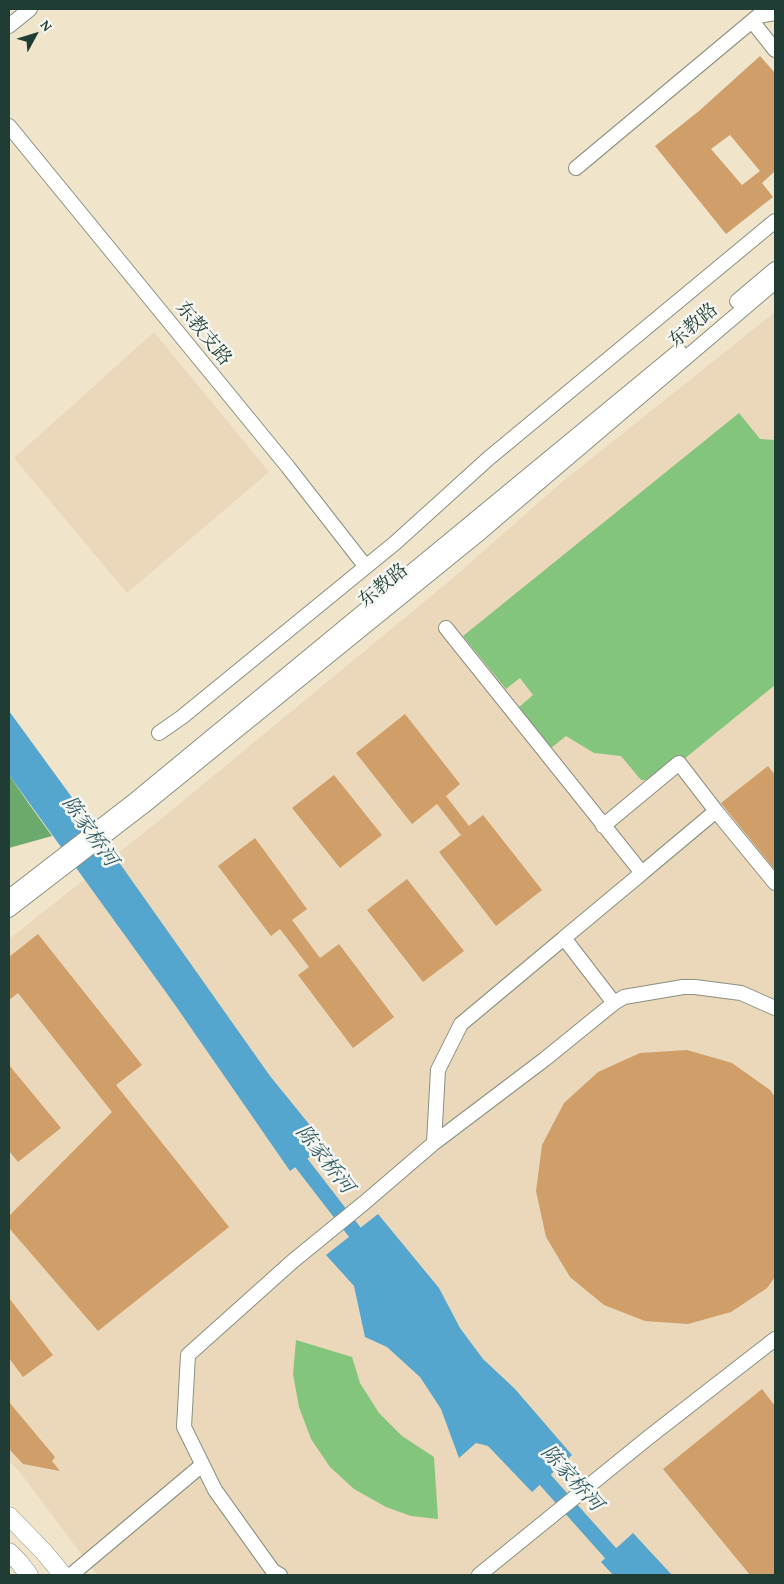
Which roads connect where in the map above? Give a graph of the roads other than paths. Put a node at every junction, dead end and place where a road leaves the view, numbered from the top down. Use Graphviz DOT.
graph roads {
  1 [pos="30,9"];
  2 [pos="775,14"];
  3 [pos="752,21"];
  4 [pos="9,26"];
  5 [pos="775,50"];
  6 [pos="9,126"];
  7 [pos="576,168"];
  8 [pos="775,221"];
  9 [pos="775,269"];
  10 [pos="775,282"];
  11 [pos="366,567"];
  12 [pos="446,628"];
  13 [pos="159,733"];
  14 [pos="140,802"];
  15 [pos="716,811"];
  16 [pos="604,826"];
  17 [pos="642,873"];
  18 [pos="775,883"];
  19 [pos="27,889"];
  20 [pos="9,897"];
  21 [pos="9,910"];
  22 [pos="564,938"];
  23 [pos="614,1003"];
  24 [pos="775,1008"];
  25 [pos="434,1144"];
  26 [pos="775,1339"];
  27 [pos="202,1465"];
  28 [pos="9,1516"];
  29 [pos="9,1552"];
  30 [pos="29,1575"];
  31 [pos="63,1575"];
  32 [pos="71,1575"];
  33 [pos="280,1575"];
  34 [pos="480,1575"];
  1 -- 4 [label="street"];
  2 -- 3 [label="street"];
  3 -- 5 [label="street"];
  3 -- 7 [label="street"];
  6 -- 11 [label="street, 东教支路"];
  8 -- 11 [label="street"];
  9 -- 14 [label="street, 东教路"];
  10 -- 14 [label="street, 东教路"];
  11 -- 13 [label="street"];
  12 -- 16 [label="street"];
  14 -- 19 [label="street, 东教路"];
  15 -- 16 [label="street"];
  15 -- 17 [label="street"];
  15 -- 18 [label="street"];
  16 -- 17 [label="street"];
  17 -- 22 [label="street"];
  19 -- 20 [label="street, 东教路"];
  19 -- 21 [label="street, 东教路"];
  22 -- 23 [label="street"];
  22 -- 25 [label="street"];
  23 -- 24 [label="street"];
  23 -- 25 [label="street"];
  25 -- 27 [label="street"];
  26 -- 34 [label="street"];
  27 -- 32 [label="street"];
  27 -- 33 [label="street"];
  28 -- 31 [label="main road"];
  29 -- 30 [label="main road"];
}
